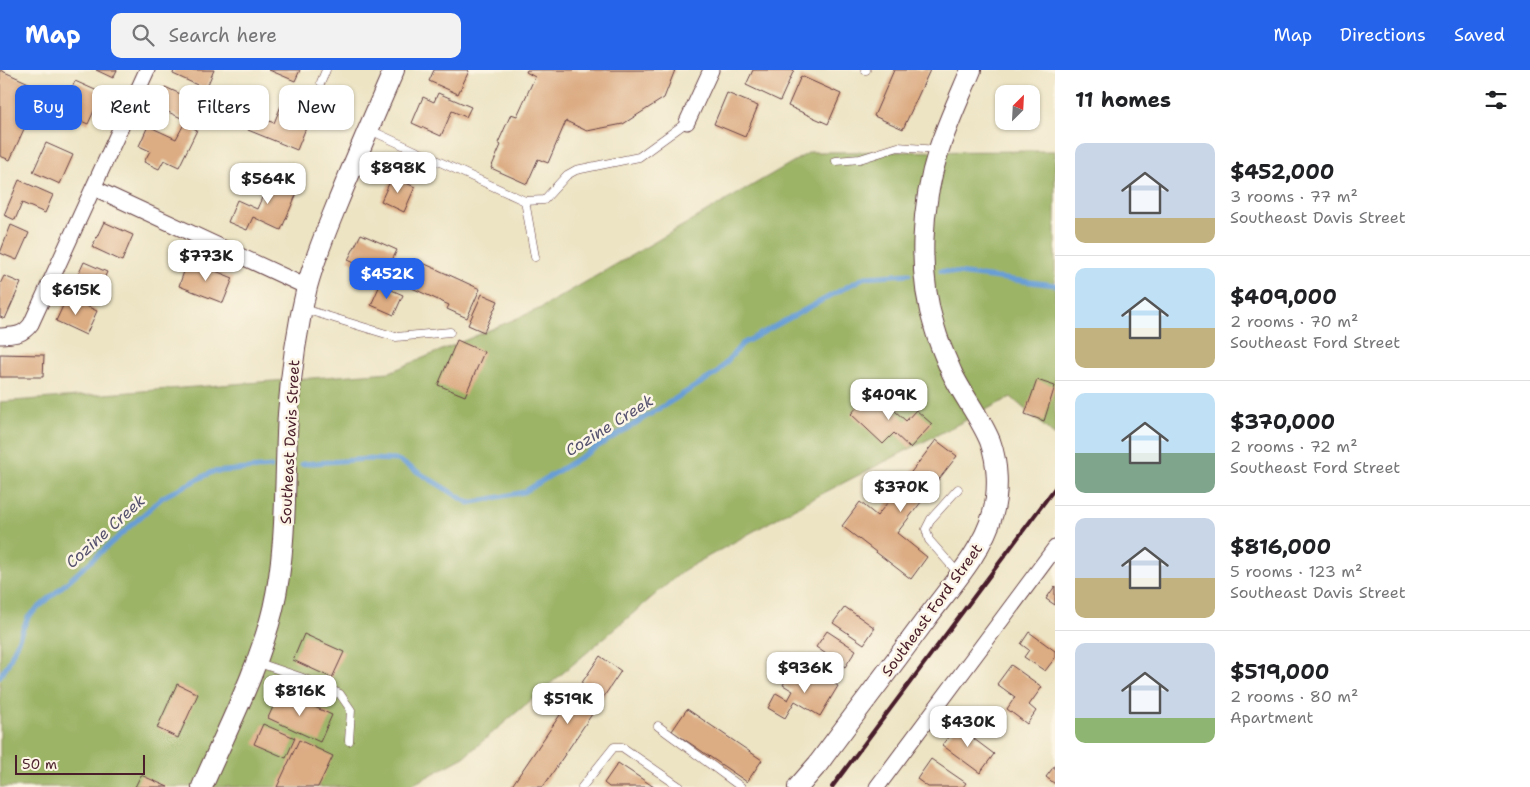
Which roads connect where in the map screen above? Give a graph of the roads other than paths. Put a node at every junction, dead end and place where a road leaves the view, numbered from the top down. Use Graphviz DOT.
graph roads {
  1 [pos="147,70"];
  2 [pos="326,70"];
  3 [pos="394,70"];
  4 [pos="710,70"];
  5 [pos="971,70"];
  6 [pos="321,82"];
  7 [pos="687,122"];
  8 [pos="368,130"];
  9 [pos="939,150"];
  10 [pos="836,161"];
  11 [pos="94,188"];
  12 [pos="525,201"];
  13 [pos="535,257"];
  14 [pos="307,287"];
  15 [pos="304,309"];
  16 [pos="450,332"];
  17 [pos="0,336"];
  18 [pos="958,489"];
  19 [pos="1055,548"];
  20 [pos="959,575"];
  21 [pos="256,662"];
  22 [pos="658,726"];
  23 [pos="349,741"];
  24 [pos="202,787"];
  25 [pos="582,787"];
  26 [pos="680,787"];
  27 [pos="741,787"];
  28 [pos="798,787"];
  29 [pos="878,787"];
  1 -- 11 [label="street"];
  2 -- 6 [label="lane"];
  3 -- 8 [label="street, Southeast Davis Street"];
  4 -- 7 [label="street"];
  5 -- 9 [label="street, Southeast Ford Street"];
  7 -- 12 [label="lane"];
  8 -- 12 [label="lane"];
  8 -- 14 [label="street, Southeast Davis Street"];
  9 -- 10 [label="lane"];
  9 -- 20 [label="street, Southeast Ford Street"];
  11 -- 14 [label="street"];
  11 -- 17 [label="street"];
  12 -- 13 [label="lane"];
  14 -- 15 [label="street, Southeast Davis Street"];
  15 -- 16 [label="lane"];
  15 -- 21 [label="street, Southeast Davis Street"];
  18 -- 20 [label="lane"];
  19 -- 29 [label="street"];
  20 -- 28 [label="street, Southeast Ford Street"];
  21 -- 23 [label="lane"];
  21 -- 24 [label="street, Southeast Davis Street"];
  22 -- 27 [label="lane"];
  25 -- 26 [label="lane"];
}
